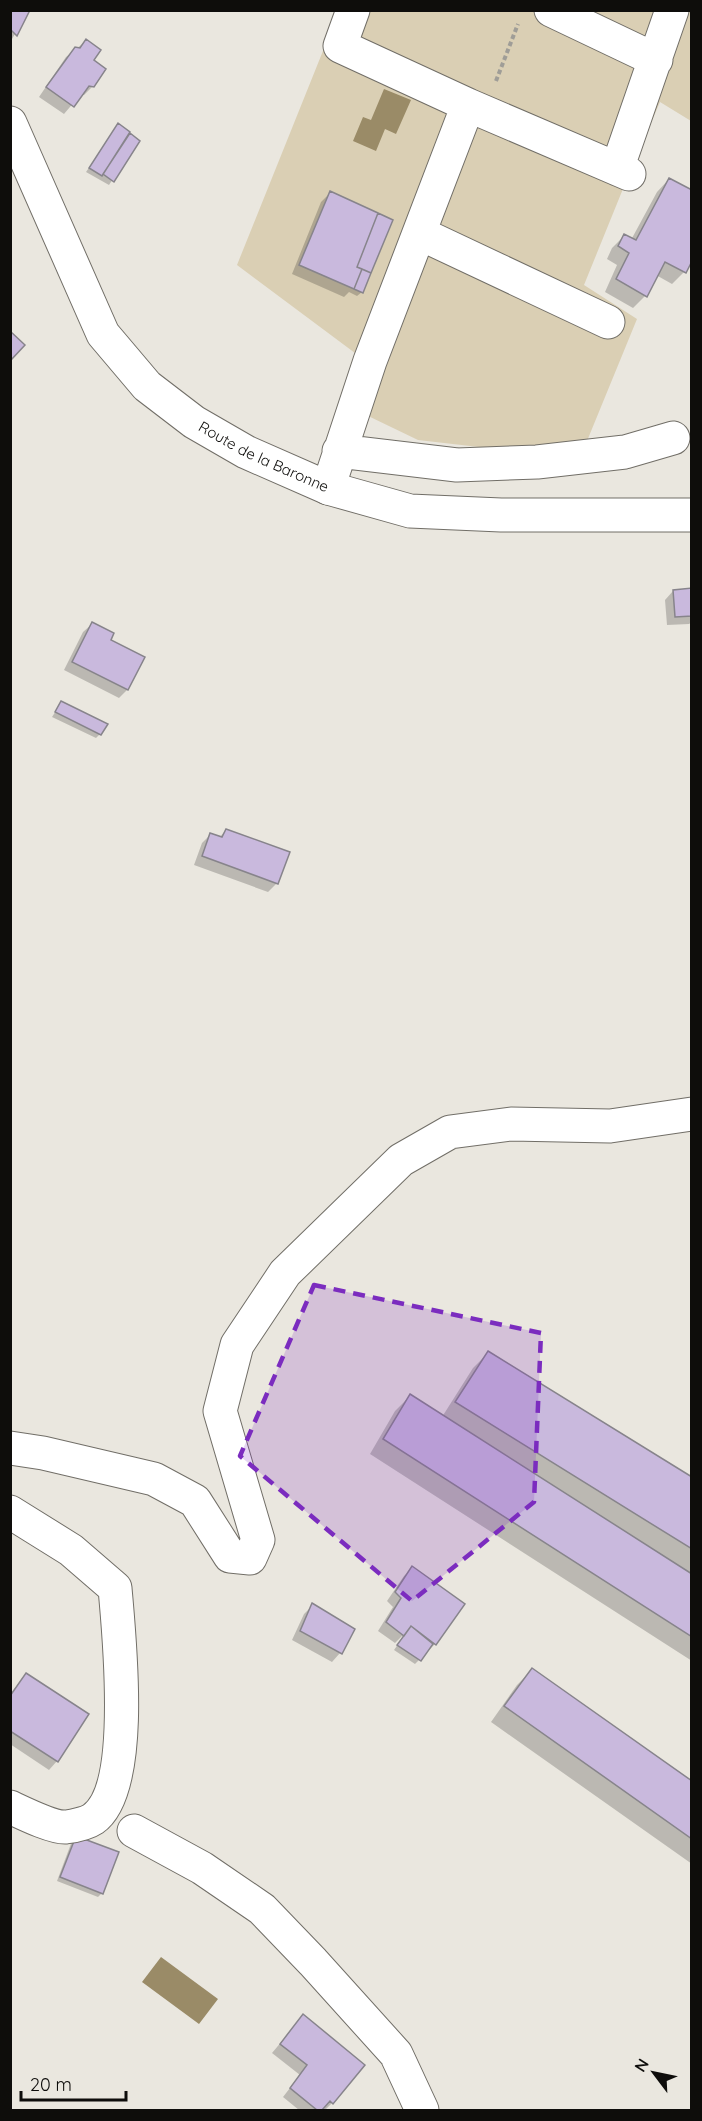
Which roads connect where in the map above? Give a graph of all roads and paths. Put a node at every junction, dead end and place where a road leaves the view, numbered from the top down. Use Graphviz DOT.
graph roads {
  1 [pos="353,10"];
  2 [pos="551,10"];
  3 [pos="672,10"];
  4 [pos="519,21"];
  5 [pos="656,60"];
  6 [pos="476,109"];
  7 [pos="10,123"];
  8 [pos="419,233"];
  9 [pos="608,322"];
  10 [pos="673,438"];
  11 [pos="339,451"];
  12 [pos="328,488"];
  13 [pos="692,515"];
  14 [pos="692,1114"];
  15 [pos="10,1448"];
  16 [pos="10,1512"];
  17 [pos="10,1807"];
  18 [pos="134,1831"];
  19 [pos="422,2110"];
  1 -- 6 [label="main road"];
  2 -- 5 [label="main road"];
  3 -- 5 [label="main road"];
  4 -- 6 [label="path"];
  5 -- 6 [label="main road"];
  6 -- 8 [label="main road"];
  7 -- 12 [label="main road, Route de la Baronne"];
  8 -- 9 [label="main road"];
  8 -- 11 [label="main road"];
  10 -- 11 [label="main road"];
  11 -- 12 [label="main road"];
  12 -- 13 [label="main road, Route de la Baronne"];
  14 -- 15 [label="main road"];
  16 -- 17 [label="main road"];
  18 -- 19 [label="main road"];
}
